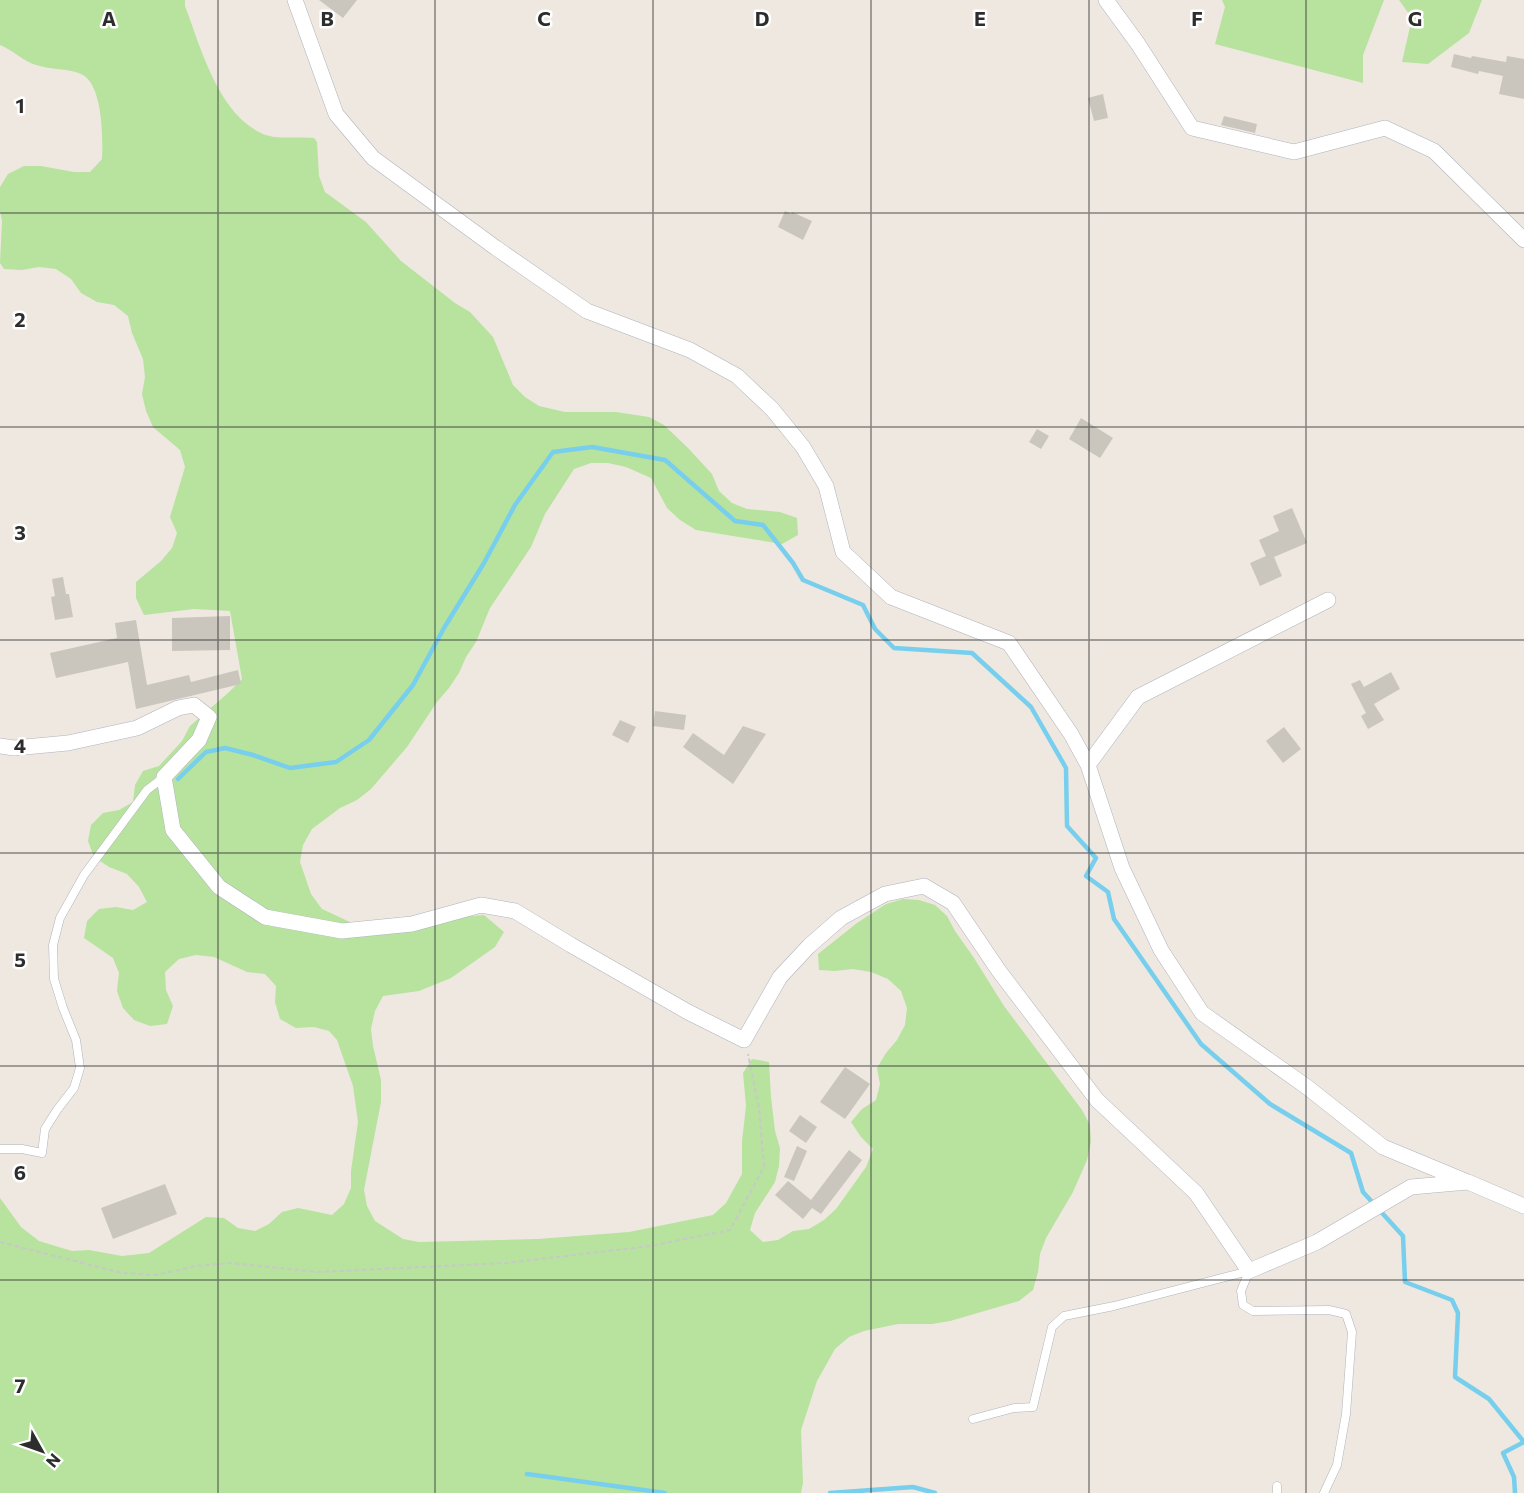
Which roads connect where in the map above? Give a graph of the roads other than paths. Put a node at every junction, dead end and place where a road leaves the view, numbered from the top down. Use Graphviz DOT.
graph roads {
  1 [pos="295,0"];
  2 [pos="1106,0"];
  3 [pos="1524,240"];
  4 [pos="1328,600"];
  5 [pos="0,746"];
  6 [pos="1088,765"];
  7 [pos="164,777"];
  8 [pos="0,1149"];
  9 [pos="1468,1182"];
  10 [pos="1524,1206"];
  11 [pos="1249,1272"];
  12 [pos="973,1419"];
  13 [pos="1324,1493"];
  1 -- 6 [label="street"];
  2 -- 3 [label="street"];
  4 -- 6 [label="street"];
  5 -- 7 [label="street"];
  6 -- 9 [label="street"];
  7 -- 8 [label="lane"];
  7 -- 11 [label="street"];
  9 -- 10 [label="street"];
  9 -- 11 [label="street"];
  11 -- 12 [label="lane"];
  11 -- 13 [label="lane"];
}
